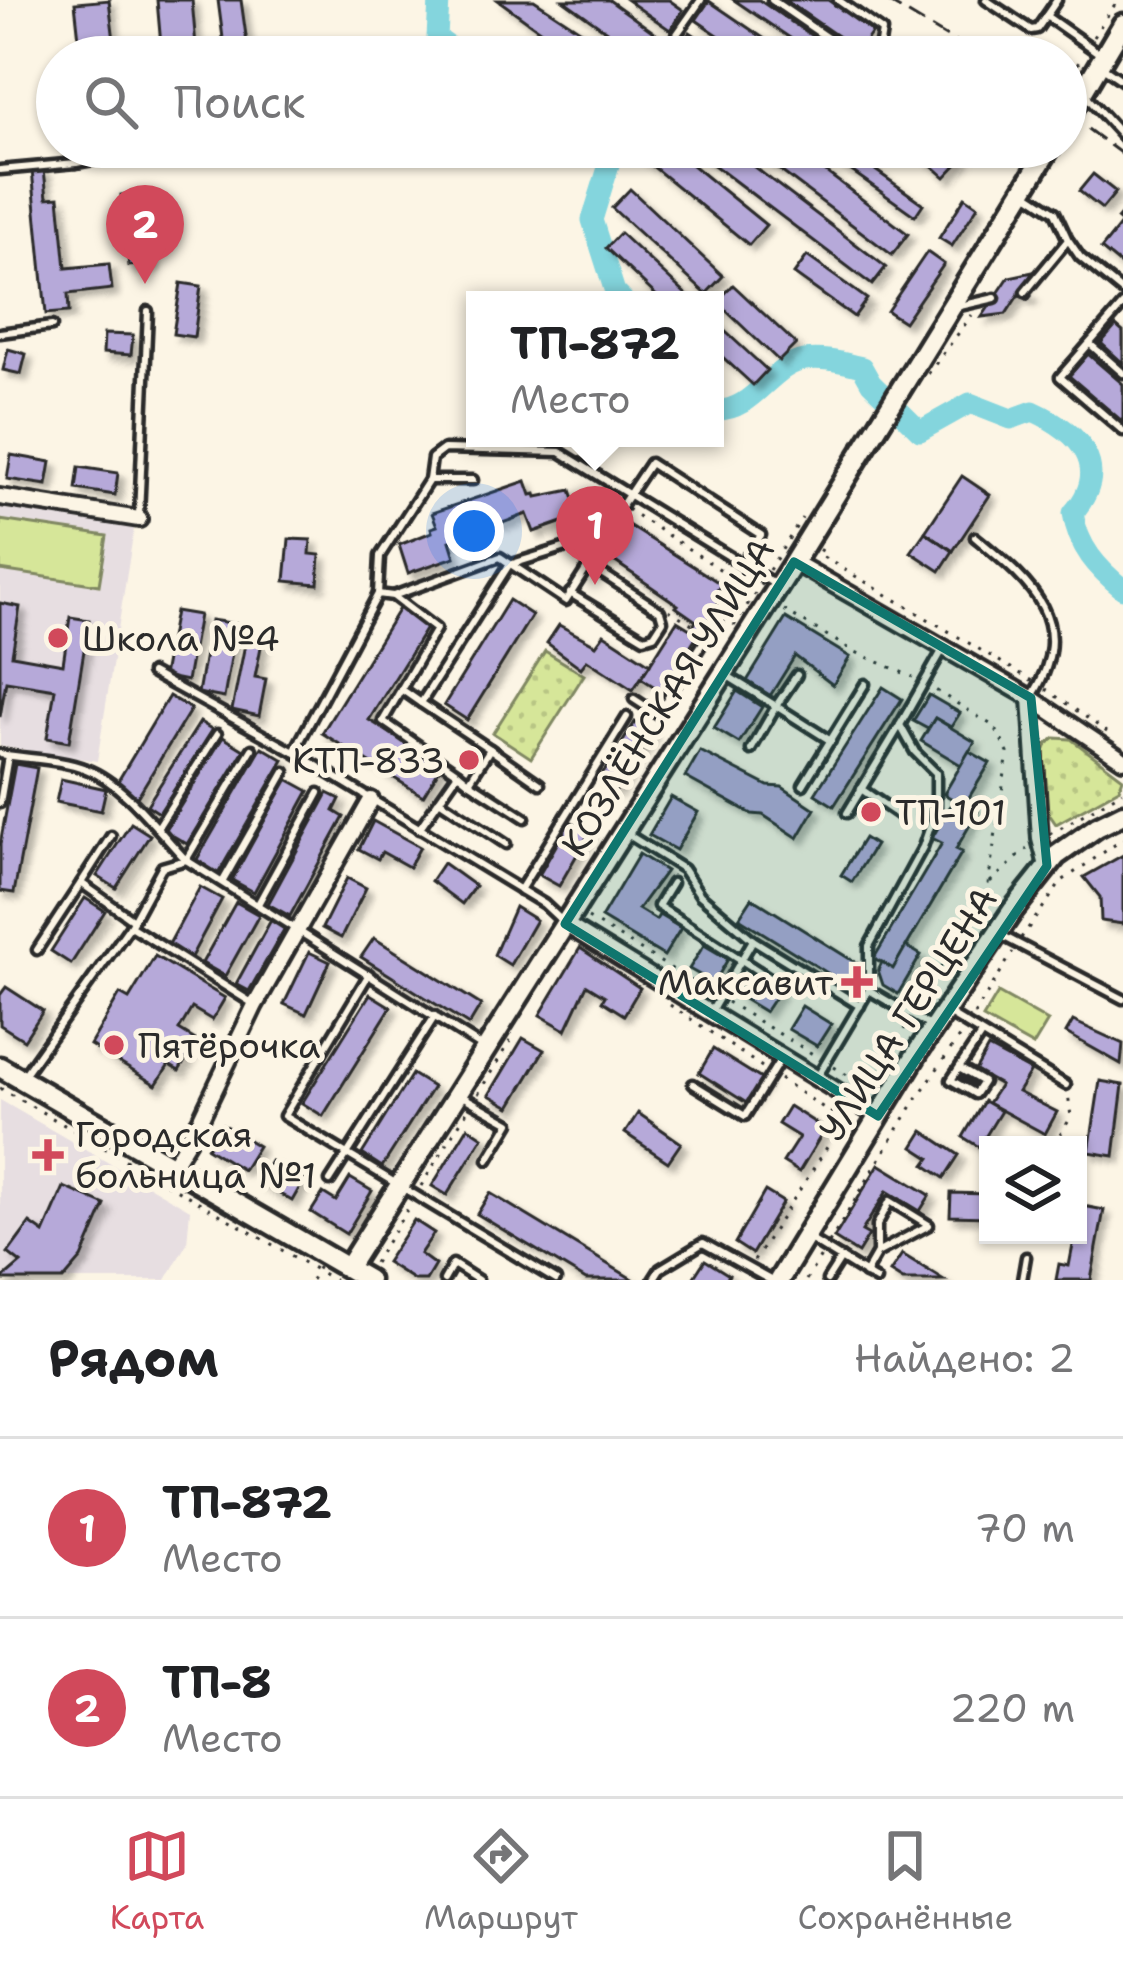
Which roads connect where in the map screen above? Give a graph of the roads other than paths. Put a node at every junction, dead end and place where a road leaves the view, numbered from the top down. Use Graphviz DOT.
graph roads {
  1 [pos="700,0"];
  2 [pos="772,0"];
  3 [pos="838,0"];
  4 [pos="986,0"];
  5 [pos="1057,0"];
  6 [pos="1046,16"];
  7 [pos="1123,24"];
  8 [pos="675,36"];
  9 [pos="824,36"];
  10 [pos="881,36"];
  11 [pos="1071,36"];
  12 [pos="1087,49"];
  13 [pos="1101,60"];
  14 [pos="1123,81"];
  15 [pos="1087,84"];
  16 [pos="1087,97"];
  17 [pos="1123,137"];
  18 [pos="36,167"];
  19 [pos="1033,168"];
  20 [pos="0,170"];
  21 [pos="1024,191"];
  22 [pos="1068,240"];
  23 [pos="1025,292"];
  24 [pos="1123,292"];
  25 [pos="995,298"];
  26 [pos="1123,305"];
  27 [pos="950,308"];
  28 [pos="148,311"];
  29 [pos="1115,315"];
  30 [pos="1123,322"];
  31 [pos="52,326"];
  32 [pos="0,333"];
  33 [pos="1089,344"];
  34 [pos="1123,374"];
  35 [pos="1123,431"];
  36 [pos="429,480"];
  37 [pos="472,481"];
  38 [pos="631,492"];
  39 [pos="0,497"];
  40 [pos="139,519"];
  41 [pos="975,538"];
  42 [pos="573,545"];
  43 [pos="794,562"];
  44 [pos="509,565"];
  45 [pos="589,565"];
  46 [pos="746,567"];
  47 [pos="570,593"];
  48 [pos="378,594"];
  49 [pos="774,594"];
  50 [pos="393,596"];
  51 [pos="944,648"];
  52 [pos="723,673"];
  53 [pos="151,674"];
  54 [pos="797,675"];
  55 [pos="866,684"];
  56 [pos="401,689"];
  57 [pos="1035,691"];
  58 [pos="634,699"];
  59 [pos="421,703"];
  60 [pos="776,706"];
  61 [pos="627,717"];
  62 [pos="900,725"];
  63 [pos="217,734"];
  64 [pos="831,740"];
  65 [pos="252,749"];
  66 [pos="490,749"];
  67 [pos="751,749"];
  68 [pos="294,752"];
  69 [pos="4,755"];
  70 [pos="1123,760"];
  71 [pos="285,772"];
  72 [pos="458,773"];
  73 [pos="469,782"];
  74 [pos="540,784"];
  75 [pos="803,784"];
  76 [pos="861,789"];
  77 [pos="319,793"];
  78 [pos="371,800"];
  79 [pos="439,800"];
  80 [pos="0,802"];
  81 [pos="847,813"];
  82 [pos="1123,814"];
  83 [pos="899,815"];
  84 [pos="525,818"];
  85 [pos="158,827"];
  86 [pos="419,829"];
  87 [pos="623,831"];
  88 [pos="111,836"];
  89 [pos="506,844"];
  90 [pos="186,860"];
  91 [pos="1047,866"];
  92 [pos="223,881"];
  93 [pos="672,883"];
  94 [pos="81,884"];
  95 [pos="520,890"];
  96 [pos="258,904"];
  97 [pos="131,923"];
  98 [pos="565,923"];
  99 [pos="298,929"];
  100 [pos="997,932"];
  101 [pos="753,940"];
  102 [pos="37,950"];
  103 [pos="742,960"];
  104 [pos="369,974"];
  105 [pos="785,988"];
  106 [pos="869,990"];
  107 [pos="1123,999"];
  108 [pos="255,1005"];
  109 [pos="860,1006"];
  110 [pos="710,1013"];
  111 [pos="435,1016"];
  112 [pos="939,1020"];
  113 [pos="981,1035"];
  114 [pos="485,1049"];
  115 [pos="782,1057"];
  116 [pos="0,1067"];
  117 [pos="959,1068"];
  118 [pos="816,1078"];
  119 [pos="21,1079"];
  120 [pos="693,1084"];
  121 [pos="1066,1085"];
  122 [pos="457,1093"];
  123 [pos="878,1116"];
  124 [pos="347,1155"];
  125 [pos="488,1160"];
  126 [pos="171,1168"];
  127 [pos="330,1181"];
  128 [pos="399,1184"];
  129 [pos="806,1236"];
  130 [pos="877,1253"];
  131 [pos="841,1258"];
  132 [pos="1026,1258"];
  133 [pos="865,1274"];
  134 [pos="340,1276"];
  135 [pos="551,1279"];
  136 [pos="368,1280"];
  137 [pos="444,1280"];
  138 [pos="478,1280"];
  139 [pos="653,1280"];
  140 [pos="775,1280"];
  141 [pos="827,1280"];
  142 [pos="876,1280"];
  143 [pos="1022,1280"];
  1 -- 8 [label="lane"];
  2 -- 9 [label="lane"];
  3 -- 10 [label="lane"];
  4 -- 6 [label="lane"];
  5 -- 6 [label="lane"];
  6 -- 11 [label="lane"];
  7 -- 13 [label="street"];
  12 -- 13 [label="lane"];
  13 -- 14 [label="lane"];
  13 -- 15 [label="street"];
  16 -- 17 [label="lane"];
  18 -- 20 [label="lane"];
  19 -- 21 [label="street, КОЗЛЁНСКАЯ УЛИЦА"];
  21 -- 22 [label="lane"];
  21 -- 27 [label="street, КОЗЛЁНСКАЯ УЛИЦА"];
  22 -- 23 [label="lane"];
  22 -- 24 [label="lane"];
  25 -- 27 [label="lane"];
  26 -- 29 [label="lane"];
  27 -- 43 [label="street, КОЗЛЁНСКАЯ УЛИЦА"];
  28 -- 40 [label="lane"];
  29 -- 30 [label="lane"];
  29 -- 33 [label="lane"];
  31 -- 32 [label="lane"];
  33 -- 34 [label="lane"];
  33 -- 35 [label="lane"];
  36 -- 37 [label="lane"];
  36 -- 38 [label="lane"];
  36 -- 48 [label="lane"];
  38 -- 45 [label="lane"];
  38 -- 46 [label="lane"];
  38 -- 46 [label="lane"];
  39 -- 40 [label="street"];
  41 -- 57 [label="lane"];
  42 -- 44 [label="lane"];
  43 -- 49 [label="street, КОЗЛЁНСКАЯ УЛИЦА"];
  43 -- 51 [label="street"];
  44 -- 47 [label="lane"];
  44 -- 50 [label="lane"];
  44 -- 59 [label="lane"];
  45 -- 47 [label="lane"];
  45 -- 47 [label="lane"];
  46 -- 49 [label="lane"];
  46 -- 58 [label="lane"];
  48 -- 50 [label="lane"];
  48 -- 68 [label="lane"];
  49 -- 52 [label="street, КОЗЛЁНСКАЯ УЛИЦА"];
  50 -- 56 [label="lane"];
  51 -- 57 [label="street"];
  51 -- 62 [label="lane"];
  52 -- 60 [label="lane"];
  52 -- 87 [label="street, КОЗЛЁНСКАЯ УЛИЦА"];
  53 -- 68 [label="lane"];
  54 -- 60 [label="lane"];
  55 -- 64 [label="lane"];
  56 -- 59 [label="lane"];
  56 -- 72 [label="lane"];
  57 -- 70 [label="street"];
  57 -- 91 [label="street"];
  59 -- 66 [label="lane"];
  60 -- 64 [label="lane"];
  60 -- 67 [label="lane"];
  61 -- 95 [label="lane"];
  62 -- 76 [label="lane"];
  62 -- 106 [label="lane"];
  63 -- 85 [label="lane"];
  64 -- 75 [label="lane"];
  65 -- 90 [label="lane"];
  66 -- 73 [label="lane"];
  66 -- 74 [label="lane"];
  68 -- 78 [label="lane"];
  69 -- 80 [label="lane"];
  69 -- 85 [label="lane"];
  71 -- 92 [label="lane"];
  72 -- 73 [label="lane"];
  72 -- 79 [label="lane"];
  73 -- 84 [label="lane"];
  76 -- 81 [label="lane"];
  76 -- 83 [label="lane"];
  77 -- 96 [label="lane"];
  78 -- 86 [label="lane"];
  78 -- 99 [label="street"];
  79 -- 86 [label="lane"];
  79 -- 89 [label="lane"];
  82 -- 91 [label="street, УЛИЦА ГЕРЦЕНА"];
  85 -- 90 [label="lane"];
  86 -- 95 [label="lane"];
  87 -- 98 [label="street, КОЗЛЁНСКАЯ УЛИЦА"];
  87 -- 101 [label="lane"];
  88 -- 94 [label="lane"];
  90 -- 92 [label="lane"];
  90 -- 97 [label="lane"];
  91 -- 100 [label="street, УЛИЦА ГЕРЦЕНА"];
  92 -- 96 [label="lane"];
  93 -- 103 [label="lane"];
  94 -- 97 [label="lane"];
  94 -- 102 [label="lane"];
  95 -- 98 [label="lane"];
  96 -- 99 [label="lane"];
  97 -- 108 [label="lane"];
  97 -- 119 [label="lane"];
  98 -- 110 [label="street"];
  98 -- 114 [label="street, КОЗЛЁНСКАЯ УЛИЦА"];
  99 -- 104 [label="lane"];
  99 -- 108 [label="street"];
  100 -- 107 [label="lane"];
  100 -- 112 [label="street, УЛИЦА ГЕРЦЕНА"];
  101 -- 103 [label="lane"];
  101 -- 109 [label="lane"];
  103 -- 105 [label="lane"];
  103 -- 110 [label="lane"];
  104 -- 111 [label="lane"];
  104 -- 124 [label="lane"];
  106 -- 109 [label="lane"];
  106 -- 112 [label="lane"];
  108 -- 126 [label="street"];
  109 -- 118 [label="lane"];
  110 -- 115 [label="street"];
  111 -- 114 [label="lane"];
  111 -- 124 [label="lane"];
  112 -- 113 [label="lane"];
  112 -- 123 [label="street, УЛИЦА ГЕРЦЕНА"];
  113 -- 117 [label="lane"];
  113 -- 121 [label="lane"];
  114 -- 122 [label="street, КОЗЛЁНСКАЯ УЛИЦА"];
  115 -- 118 [label="street"];
  115 -- 120 [label="lane"];
  116 -- 119 [label="street"];
  117 -- 117 [label="lane"];
  118 -- 123 [label="street"];
  119 -- 126 [label="street"];
  122 -- 125 [label="lane"];
  122 -- 128 [label="street, КОЗЛЁНСКАЯ УЛИЦА"];
  123 -- 129 [label="street, УЛИЦА ГЕРЦЕНА"];
  124 -- 127 [label="lane"];
  124 -- 128 [label="lane"];
  126 -- 134 [label="street"];
  128 -- 134 [label="street, КОЗЛЁНСКАЯ УЛИЦА"];
  128 -- 135 [label="lane"];
  129 -- 131 [label="lane"];
  129 -- 140 [label="street, УЛИЦА ГЕРЦЕНА"];
  130 -- 130 [label="lane"];
  130 -- 133 [label="lane"];
  131 -- 133 [label="lane"];
  131 -- 141 [label="lane"];
  132 -- 143 [label="lane"];
  133 -- 142 [label="lane"];
  134 -- 136 [label="street"];
  137 -- 138 [label="lane"];
  139 -- 140 [label="lane"];
}
